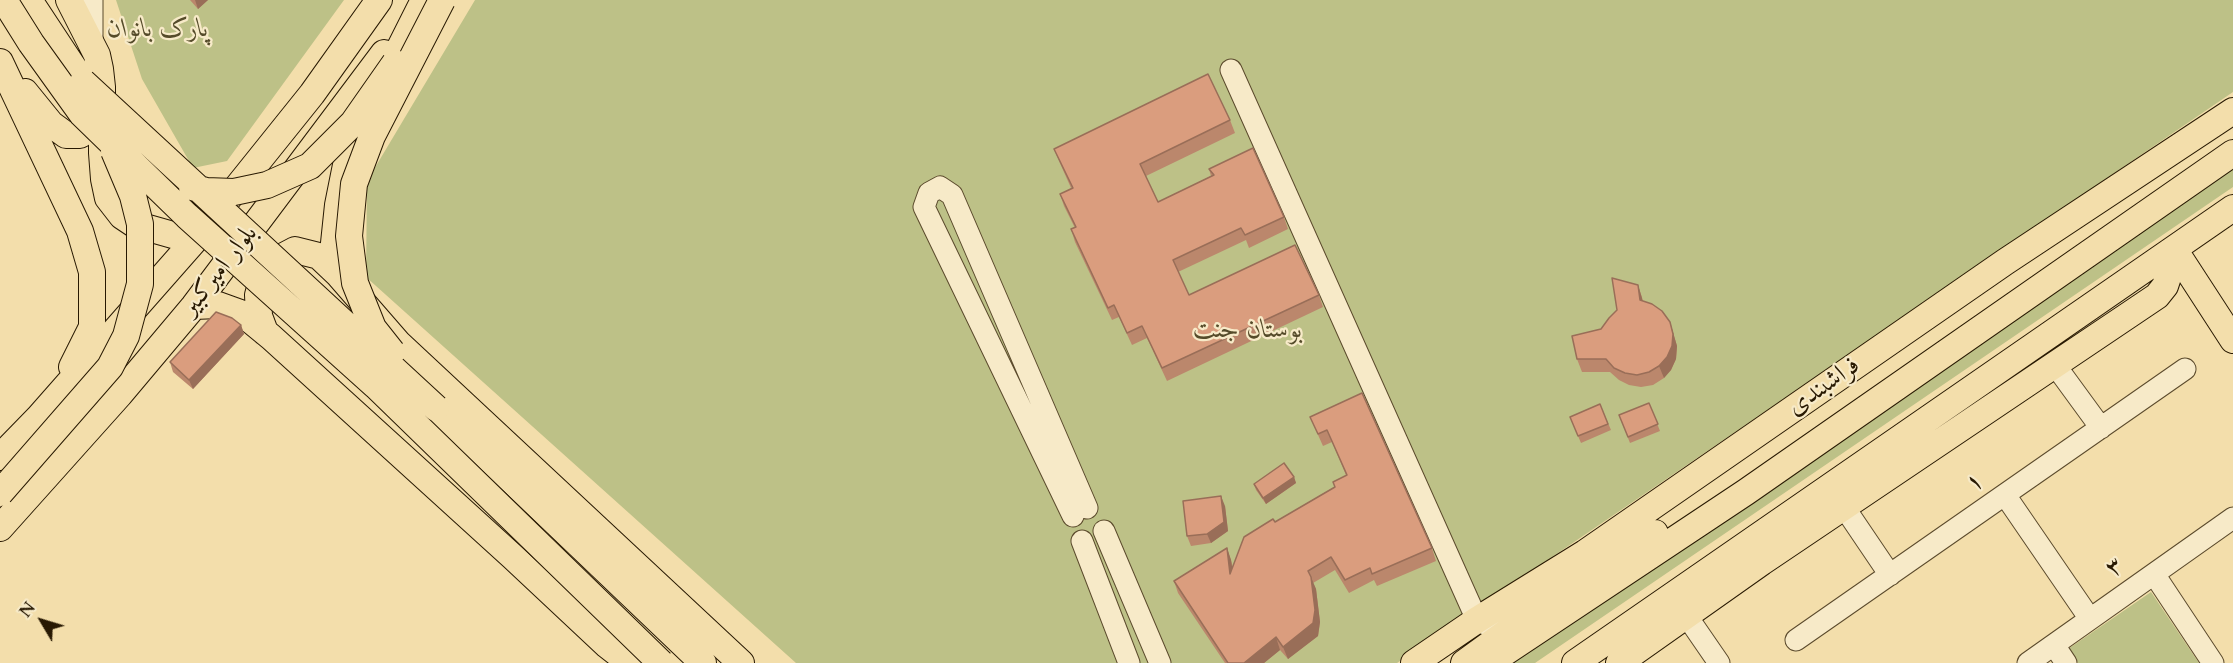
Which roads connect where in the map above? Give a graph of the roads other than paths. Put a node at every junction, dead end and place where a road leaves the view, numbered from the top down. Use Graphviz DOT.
graph roads {
  1 [pos="4,0"];
  2 [pos="29,0"];
  3 [pos="379,0"];
  4 [pos="424,0"];
  5 [pos="441,0"];
  6 [pos="75,1"];
  7 [pos="0,62"];
  8 [pos="1231,70"];
  9 [pos="92,85"];
  10 [pos="2233,111"];
  11 [pos="2233,132"];
  12 [pos="116,146"];
  13 [pos="2233,153"];
  14 [pos="2186,185"];
  15 [pos="2233,208"];
  16 [pos="194,241"];
  17 [pos="2174,249"];
  18 [pos="338,274"];
  19 [pos="194,306"];
  20 [pos="265,332"];
  21 [pos="2233,340"];
  22 [pos="2055,365"];
  23 [pos="2185,369"];
  24 [pos="436,408"];
  25 [pos="39,417"];
  26 [pos="2101,428"];
  27 [pos="0,457"];
  28 [pos="1746,492"];
  29 [pos="0,493"];
  30 [pos="2006,495"];
  31 [pos="1845,507"];
  32 [pos="1080,512"];
  33 [pos="2233,518"];
  34 [pos="0,528"];
  35 [pos="1104,531"];
  36 [pos="1082,541"];
  37 [pos="2154,574"];
  38 [pos="1890,575"];
  39 [pos="1686,615"];
  40 [pos="2090,618"];
  41 [pos="1477,620"];
  42 [pos="1504,633"];
  43 [pos="1796,640"];
  44 [pos="2054,645"];
  45 [pos="630,663"];
  46 [pos="661,663"];
  47 [pos="703,663"];
  48 [pos="741,663"];
  49 [pos="1129,663"];
  50 [pos="1160,663"];
  51 [pos="1414,663"];
  52 [pos="1464,663"];
  53 [pos="1489,663"];
  54 [pos="1575,663"];
  55 [pos="1618,663"];
  56 [pos="1719,663"];
  57 [pos="2028,663"];
  58 [pos="2066,663"];
  59 [pos="2213,663"];
  1 -- 12 [label="main road, bridge"];
  2 -- 9 [label="main road"];
  3 -- 16 [label="main road, بلوار امیرکبیر"];
  4 -- 18 [label="main road"];
  4 -- 19 [label="main road, بلوار امیرکبیر"];
  5 -- 12 [label="main road, bridge"];
  5 -- 24 [label="main road, bridge"];
  6 -- 9 [label="main road"];
  7 -- 9 [label="main road"];
  7 -- 25 [label="main road"];
  8 -- 41 [label="street"];
  9 -- 16 [label="main road"];
  9 -- 24 [label="main road, bridge"];
  9 -- 29 [label="main road, bridge"];
  10 -- 41 [label="main road, فراشبندی"];
  11 -- 14 [label="main road"];
  12 -- 46 [label="main road, bridge"];
  13 -- 14 [label="main road, فراشبندی"];
  14 -- 28 [label="main road, فراشبندی"];
  15 -- 17 [label="main road"];
  16 -- 25 [label="main road, بلوار امیرکبیر"];
  17 -- 21 [label="main road"];
  17 -- 22 [label="main road"];
  17 -- 54 [label="main road"];
  18 -- 20 [label="main road"];
  18 -- 48 [label="main road"];
  19 -- 20 [label="main road"];
  19 -- 34 [label="main road, بلوار امیرکبیر"];
  20 -- 45 [label="main road"];
  22 -- 26 [label="street"];
  22 -- 31 [label="main road"];
  23 -- 26 [label="street, ۱"];
  24 -- 47 [label="main road"];
  25 -- 27 [label="main road, بلوار امیرکبیر"];
  26 -- 30 [label="street, ۱"];
  28 -- 42 [label="main road"];
  28 -- 53 [label="main road"];
  30 -- 38 [label="street, ۱"];
  30 -- 40 [label="street"];
  31 -- 38 [label="street"];
  31 -- 39 [label="main road"];
  32 -- 32 [label="street"];
  32 -- 35 [label="street"];
  32 -- 36 [label="street"];
  33 -- 37 [label="street, ۳"];
  35 -- 36 [label="street"];
  35 -- 50 [label="street"];
  36 -- 49 [label="street"];
  37 -- 40 [label="street, ۳"];
  37 -- 59 [label="street"];
  38 -- 43 [label="street, ۱"];
  39 -- 55 [label="main road"];
  39 -- 56 [label="street"];
  40 -- 44 [label="street, ۳"];
  41 -- 42 [label="street"];
  41 -- 51 [label="main road, فراشبندی"];
  42 -- 52 [label="main road"];
  44 -- 57 [label="street, ۳"];
  44 -- 58 [label="street"];
}
